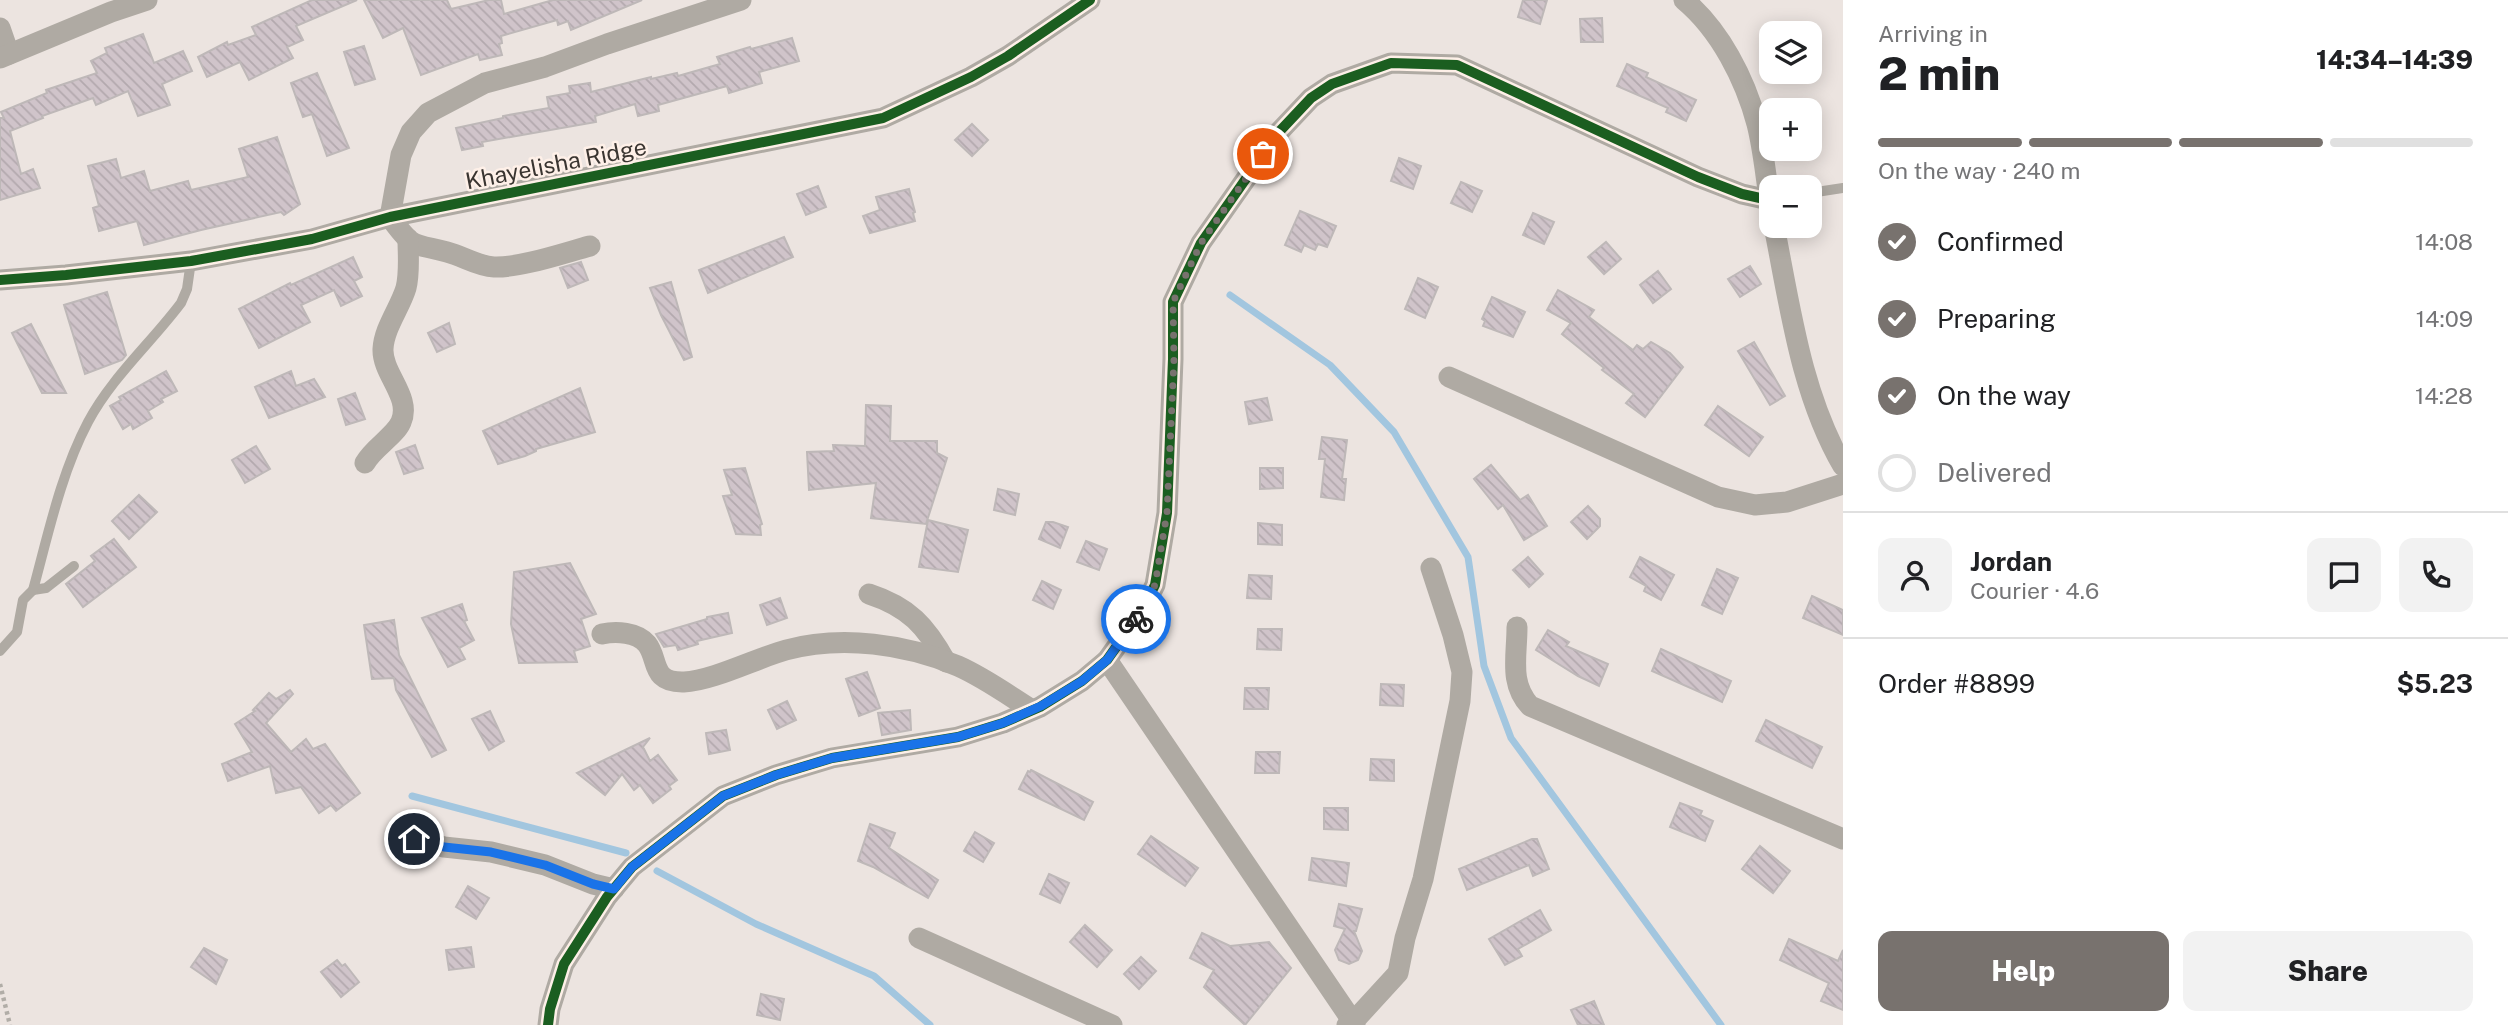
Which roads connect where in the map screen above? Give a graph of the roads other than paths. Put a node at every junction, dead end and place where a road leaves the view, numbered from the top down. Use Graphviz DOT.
graph roads {
  1 [pos="147,0"];
  2 [pos="741,0"];
  3 [pos="1090,0"];
  4 [pos="1684,0"];
  5 [pos="0,28"];
  6 [pos="5,56"];
  7 [pos="1765,175"];
  8 [pos="1843,188"];
  9 [pos="1822,191"];
  10 [pos="1759,199"];
  11 [pos="390,217"];
  12 [pos="1776,238"];
  13 [pos="408,239"];
  14 [pos="590,246"];
  15 [pos="191,261"];
  16 [pos="0,279"];
  17 [pos="1449,377"];
  18 [pos="1834,436"];
  19 [pos="365,463"];
  20 [pos="1843,466"];
  21 [pos="1843,484"];
  22 [pos="74,566"];
  23 [pos="1431,568"];
  24 [pos="33,590"];
  25 [pos="869,594"];
  26 [pos="1517,627"];
  27 [pos="601,634"];
  28 [pos="0,651"];
  29 [pos="1107,660"];
  30 [pos="946,662"];
  31 [pos="1032,710"];
  32 [pos="414,839"];
  33 [pos="1843,839"];
  34 [pos="614,889"];
  35 [pos="919,938"];
  36 [pos="1352,1024"];
  37 [pos="548,1025"];
  38 [pos="1112,1025"];
  1 -- 6 [label="street"];
  2 -- 11 [label="street"];
  3 -- 11 [label="street, Khayelisha Ridge"];
  4 -- 7 [label="street"];
  5 -- 6 [label="street"];
  8 -- 9 [label="lane"];
  10 -- 29 [label="street"];
  11 -- 13 [label="street"];
  11 -- 15 [label="street, Khayelisha Ridge"];
  12 -- 18 [label="street"];
  13 -- 14 [label="street"];
  13 -- 19 [label="street"];
  15 -- 16 [label="street, Khayelisha Ridge"];
  15 -- 24 [label="lane"];
  17 -- 21 [label="street"];
  18 -- 20 [label="street"];
  22 -- 24 [label="lane"];
  23 -- 36 [label="street"];
  24 -- 28 [label="lane"];
  25 -- 30 [label="street"];
  26 -- 33 [label="street"];
  27 -- 30 [label="street"];
  29 -- 31 [label="street"];
  29 -- 36 [label="street"];
  30 -- 31 [label="street"];
  31 -- 34 [label="street"];
  32 -- 34 [label="street"];
  34 -- 37 [label="street"];
  35 -- 38 [label="street"];
}
